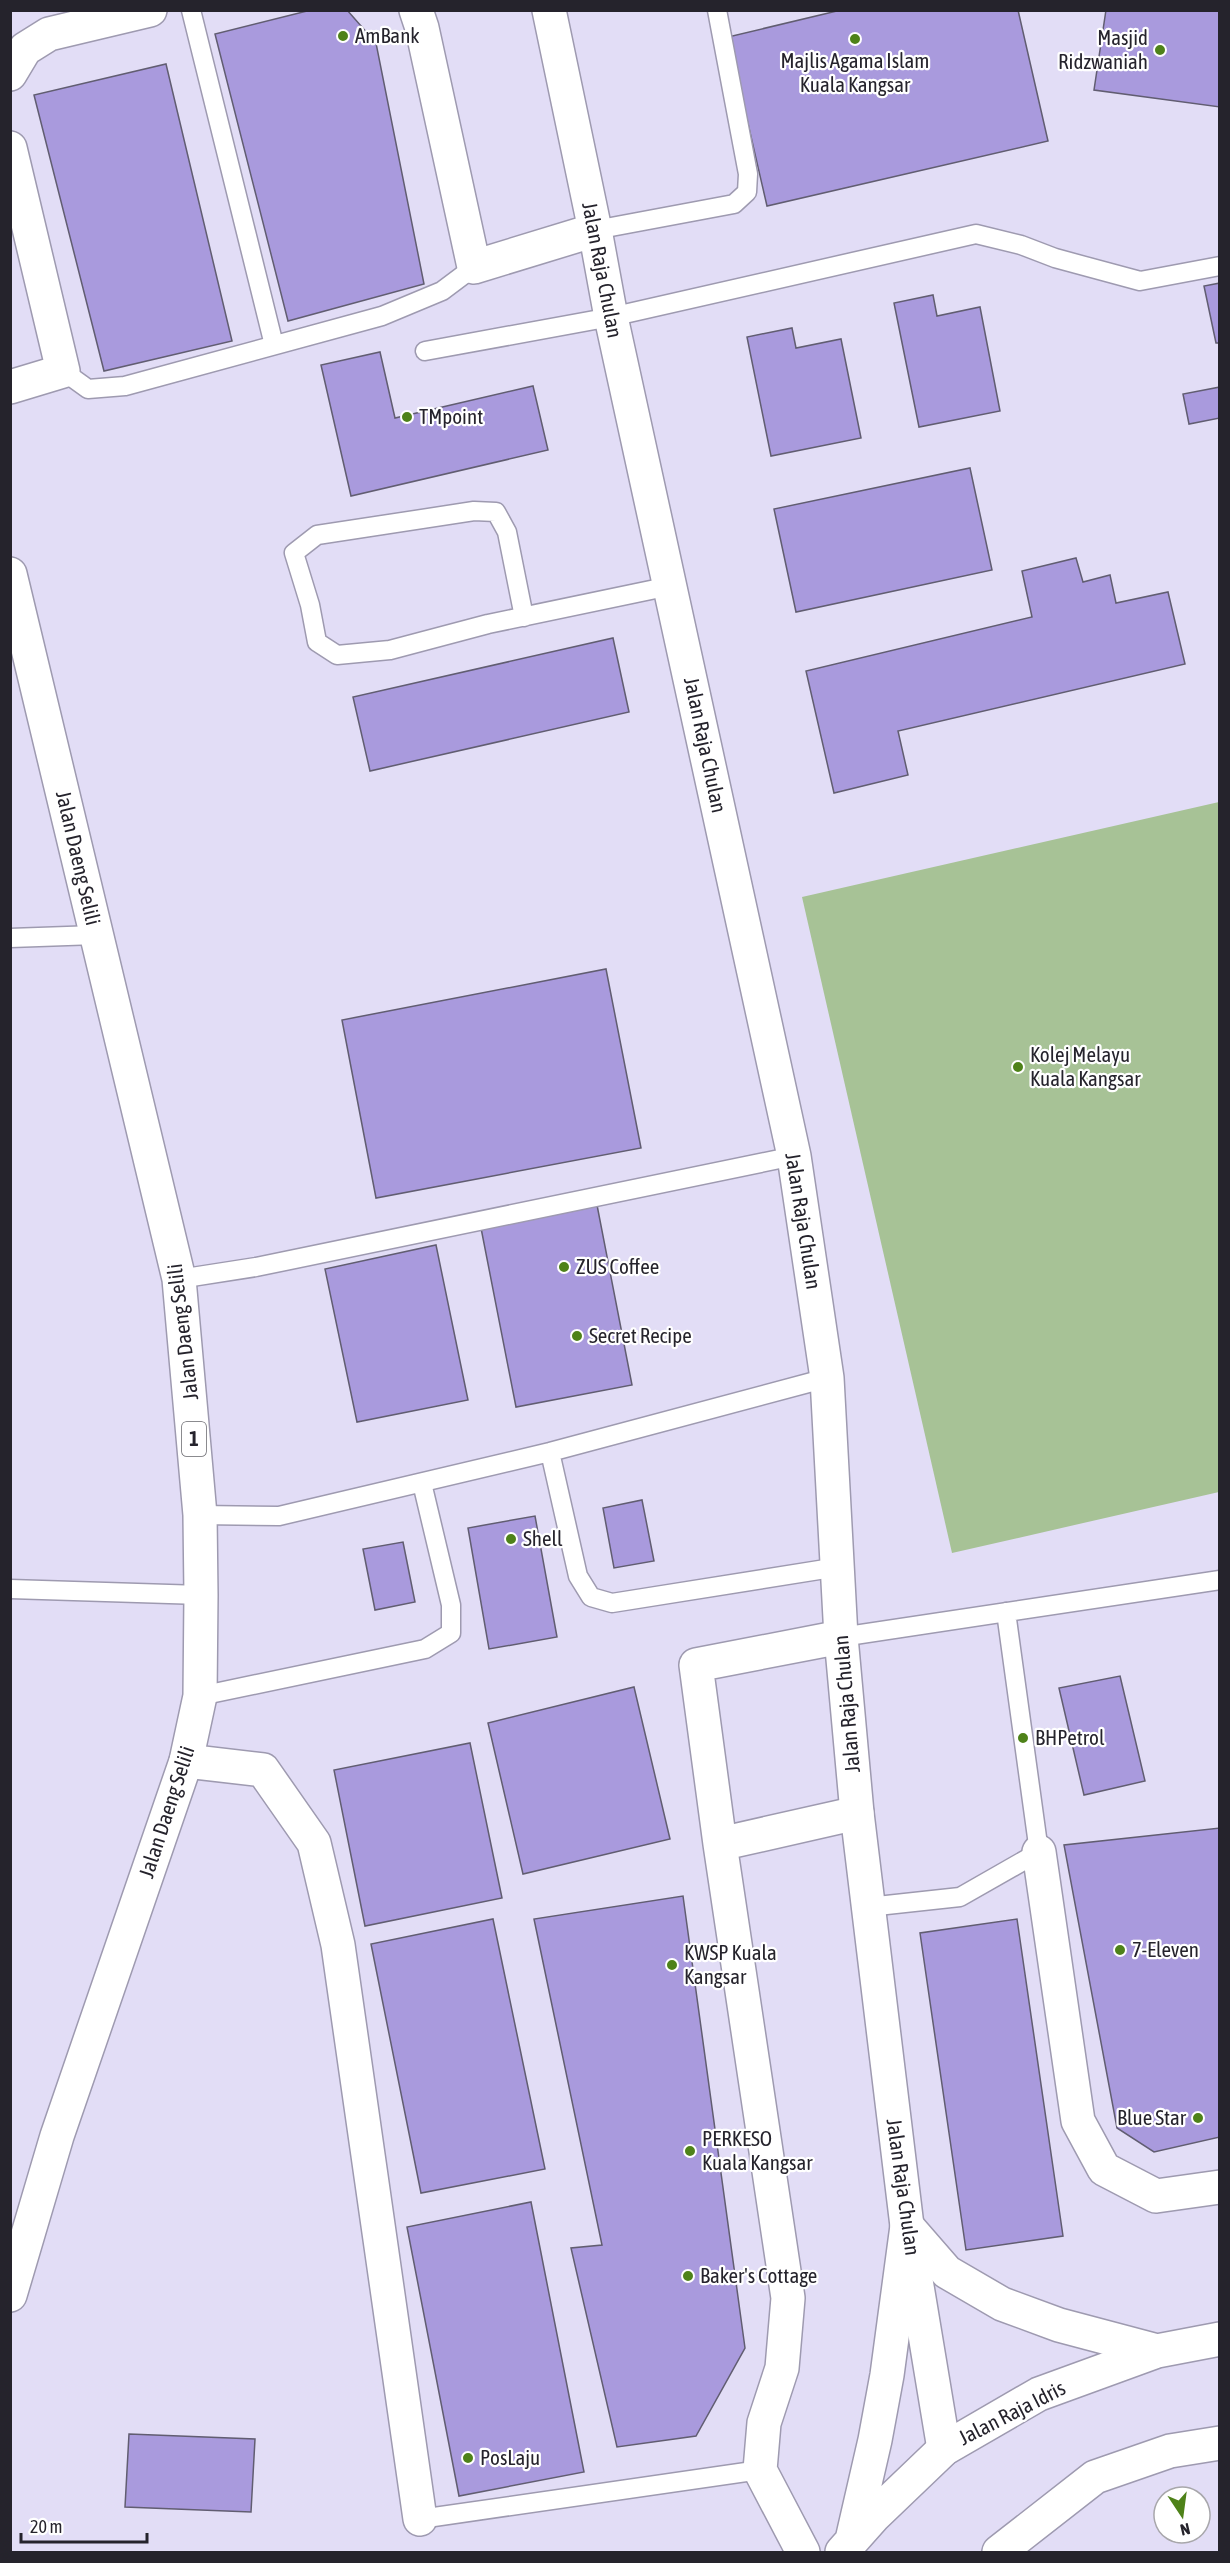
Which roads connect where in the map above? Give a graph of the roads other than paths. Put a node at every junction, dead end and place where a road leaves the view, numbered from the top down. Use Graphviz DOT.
graph roads {
  1 [pos="150,10"];
  2 [pos="191,10"];
  3 [pos="416,10"];
  4 [pos="549,10"];
  5 [pos="717,10"];
  6 [pos="10,74"];
  7 [pos="10,148"];
  8 [pos="595,230"];
  9 [pos="474,267"];
  10 [pos="1220,267"];
  11 [pos="610,316"];
  12 [pos="273,345"];
  13 [pos="425,351"];
  14 [pos="63,371"];
  15 [pos="10,387"];
  16 [pos="10,574"];
  17 [pos="670,586"];
  18 [pos="524,617"];
  19 [pos="96,934"];
  20 [pos="10,938"];
  21 [pos="794,1156"];
  22 [pos="179,1279"];
  23 [pos="827,1378"];
  24 [pos="550,1452"];
  25 [pos="422,1483"];
  26 [pos="200,1515"];
  27 [pos="838,1567"];
  28 [pos="1220,1580"];
  29 [pos="10,1589"];
  30 [pos="201,1595"];
  31 [pos="1006,1612"];
  32 [pos="841,1637"];
  33 [pos="200,1696"];
  34 [pos="186,1761"];
  35 [pos="857,1814"];
  36 [pos="720,1844"];
  37 [pos="1039,1852"];
  38 [pos="868,1907"];
  39 [pos="1220,2187"];
  40 [pos="907,2226"];
  41 [pos="10,2295"];
  42 [pos="1220,2339"];
  43 [pos="1157,2351"];
  44 [pos="1220,2444"];
  45 [pos="944,2449"];
  46 [pos="760,2470"];
  47 [pos="420,2519"];
  48 [pos="847,2547"];
  49 [pos="803,2553"];
  50 [pos="999,2553"];
  1 -- 6 [label="main road"];
  2 -- 12 [label="lane"];
  3 -- 9 [label="main road"];
  4 -- 8 [label="main road, Jalan Raja Chulan"];
  5 -- 8 [label="lane"];
  7 -- 14 [label="main road"];
  8 -- 9 [label="main road"];
  8 -- 11 [label="main road, Jalan Raja Chulan"];
  9 -- 12 [label="lane"];
  10 -- 11 [label="lane"];
  11 -- 13 [label="lane"];
  11 -- 17 [label="main road, Jalan Raja Chulan"];
  12 -- 14 [label="lane"];
  14 -- 15 [label="main road"];
  16 -- 19 [label="main road, Jalan Daeng Selili / 1"];
  17 -- 18 [label="lane"];
  17 -- 21 [label="main road, Jalan Raja Chulan"];
  18 -- 18 [label="lane"];
  19 -- 20 [label="lane"];
  19 -- 22 [label="main road, Jalan Daeng Selili / 1"];
  21 -- 22 [label="lane"];
  21 -- 23 [label="main road, Jalan Raja Chulan"];
  22 -- 26 [label="main road, Jalan Daeng Selili / 1"];
  23 -- 24 [label="lane"];
  23 -- 27 [label="main road, Jalan Raja Chulan"];
  24 -- 25 [label="lane"];
  24 -- 27 [label="lane"];
  25 -- 26 [label="lane"];
  25 -- 33 [label="lane"];
  26 -- 30 [label="main road, Jalan Daeng Selili / 1"];
  27 -- 32 [label="main road, Jalan Raja Chulan"];
  28 -- 31 [label="lane"];
  29 -- 30 [label="lane"];
  30 -- 33 [label="main road, Jalan Daeng Selili / 1"];
  31 -- 32 [label="lane"];
  31 -- 37 [label="lane"];
  32 -- 35 [label="main road, Jalan Raja Chulan"];
  32 -- 36 [label="main road"];
  33 -- 34 [label="main road, Jalan Daeng Selili / 1"];
  34 -- 41 [label="main road, Jalan Daeng Selili / 1"];
  34 -- 47 [label="main road"];
  35 -- 36 [label="main road"];
  35 -- 38 [label="main road, Jalan Raja Chulan"];
  36 -- 46 [label="main road"];
  37 -- 38 [label="lane"];
  37 -- 39 [label="main road"];
  38 -- 40 [label="main road, Jalan Raja Chulan"];
  40 -- 43 [label="main road"];
  40 -- 45 [label="main road, Jalan Raja Chulan"];
  40 -- 48 [label="main road"];
  42 -- 43 [label="main road, Jalan Raja Idris"];
  43 -- 45 [label="main road, Jalan Raja Idris"];
  44 -- 50 [label="main road"];
  45 -- 48 [label="main road, Jalan Raja Idris"];
  46 -- 47 [label="lane"];
  46 -- 49 [label="main road"];
}
